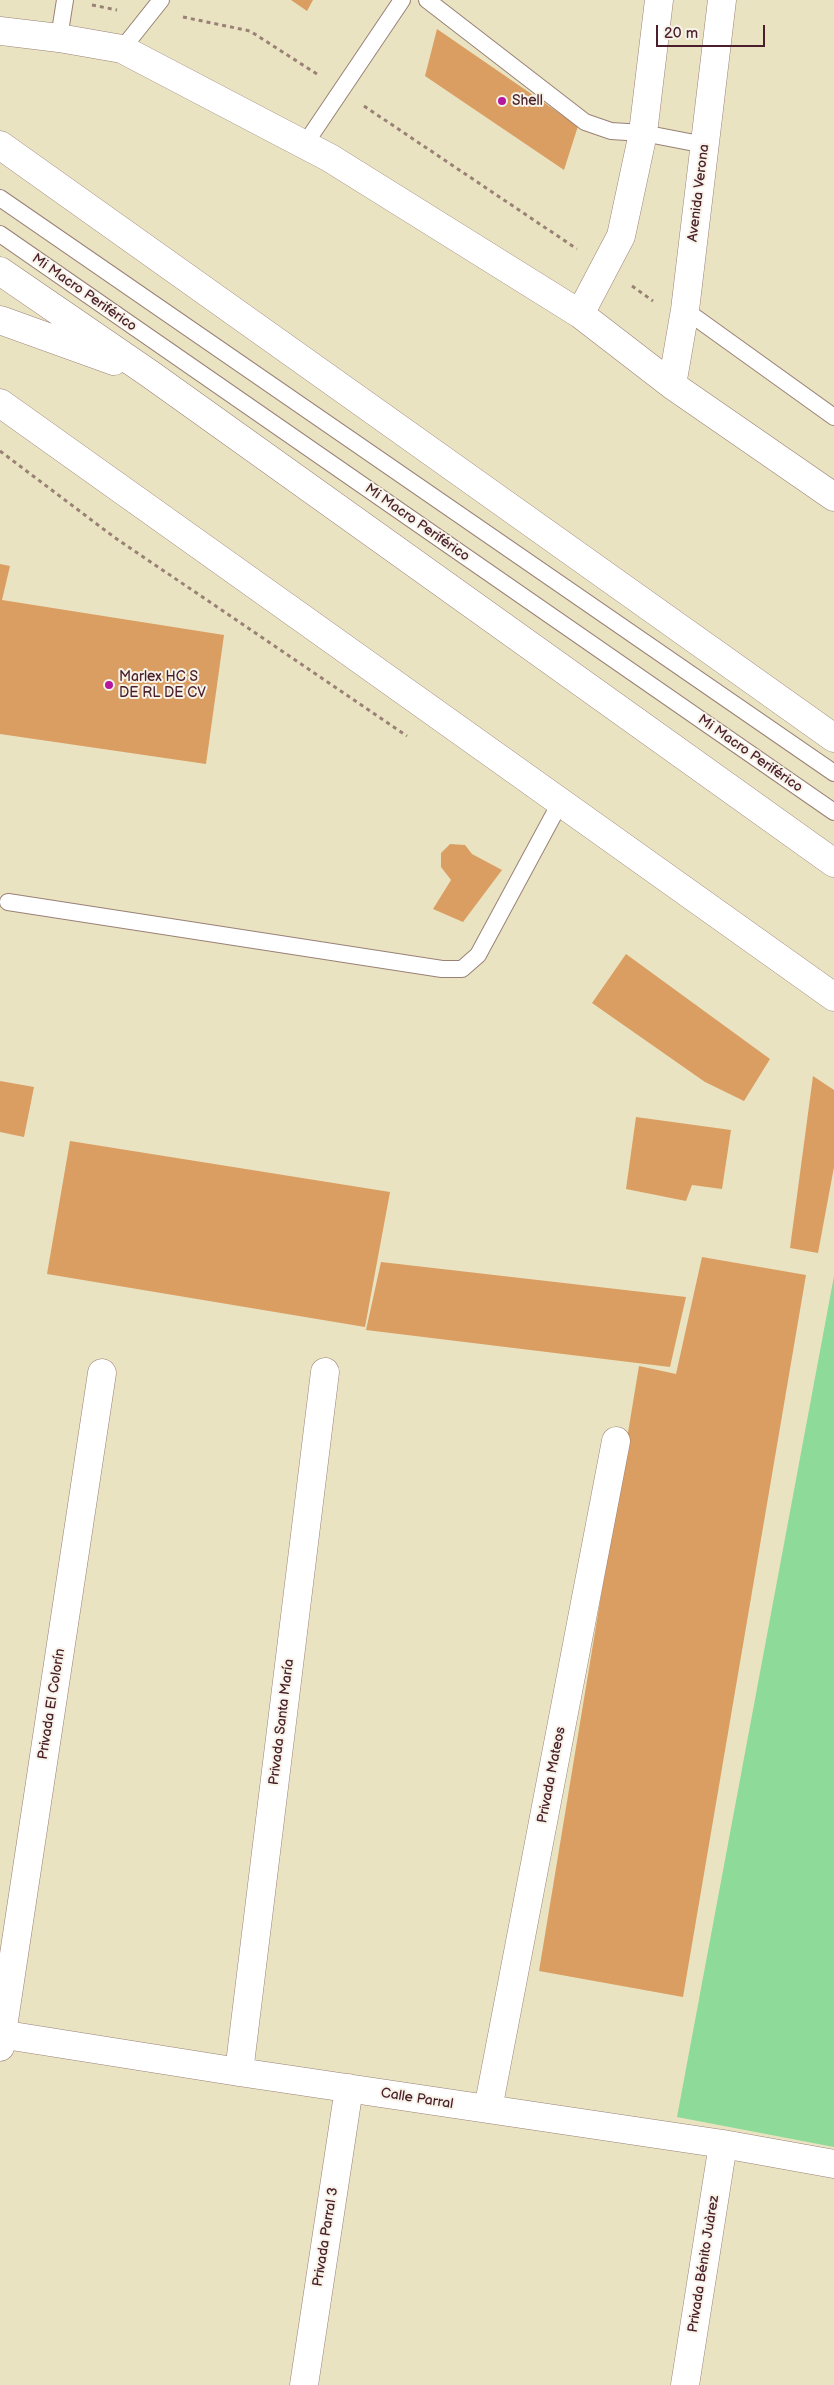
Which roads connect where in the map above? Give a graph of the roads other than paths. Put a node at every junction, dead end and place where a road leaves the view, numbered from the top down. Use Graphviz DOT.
graph roads {
  1 [pos="65,0"];
  2 [pos="161,0"];
  3 [pos="402,0"];
  4 [pos="427,0"];
  5 [pos="659,0"];
  6 [pos="722,0"];
  7 [pos="0,31"];
  8 [pos="59,38"];
  9 [pos="122,49"];
  10 [pos="643,133"];
  11 [pos="305,144"];
  12 [pos="0,145"];
  13 [pos="705,145"];
  14 [pos="0,198"];
  15 [pos="0,234"];
  16 [pos="0,271"];
  17 [pos="580,314"];
  18 [pos="684,318"];
  19 [pos="0,320"];
  20 [pos="150,374"];
  21 [pos="672,385"];
  22 [pos="0,403"];
  23 [pos="834,417"];
  24 [pos="834,497"];
  25 [pos="834,738"];
  26 [pos="834,773"];
  27 [pos="560,803"];
  28 [pos="834,812"];
  29 [pos="834,863"];
  30 [pos="8,902"];
  31 [pos="834,997"];
  32 [pos="324,1372"];
  33 [pos="102,1373"];
  34 [pos="616,1441"];
  35 [pos="0,2038"];
  36 [pos="240,2072"];
  37 [pos="349,2088"];
  38 [pos="488,2109"];
  39 [pos="723,2144"];
  40 [pos="834,2164"];
  41 [pos="304,2385"];
  42 [pos="686,2385"];
  1 -- 8 [label="lane"];
  2 -- 9 [label="lane"];
  3 -- 11 [label="lane"];
  4 -- 10 [label="lane"];
  5 -- 10 [label="main road"];
  6 -- 13 [label="main road, Avenida Verona"];
  7 -- 8 [label="main road"];
  8 -- 9 [label="main road"];
  9 -- 11 [label="main road"];
  10 -- 13 [label="lane"];
  10 -- 17 [label="main road"];
  11 -- 17 [label="main road"];
  12 -- 25 [label="main road"];
  13 -- 18 [label="main road, Avenida Verona"];
  14 -- 26 [label="lane"];
  15 -- 28 [label="lane, Mi Macro Periférico"];
  16 -- 20 [label="main road"];
  17 -- 21 [label="main road"];
  18 -- 21 [label="main road, Avenida Verona"];
  18 -- 23 [label="lane"];
  19 -- 20 [label="main road"];
  20 -- 29 [label="main road"];
  21 -- 24 [label="main road"];
  22 -- 27 [label="main road"];
  27 -- 30 [label="lane"];
  27 -- 31 [label="main road"];
  32 -- 36 [label="main road, Privada Santa María"];
  33 -- 35 [label="main road, Privada El Colorín"];
  34 -- 38 [label="main road, Privada Mateos"];
  35 -- 36 [label="main road, Calle Parral"];
  36 -- 37 [label="main road, Calle Parral"];
  37 -- 38 [label="main road, Calle Parral"];
  37 -- 41 [label="main road, Privada Parral 3"];
  38 -- 39 [label="main road, Calle Parral"];
  39 -- 40 [label="main road, Calle Parral"];
  39 -- 42 [label="main road, Privada Bénito Juàrez"];
}
